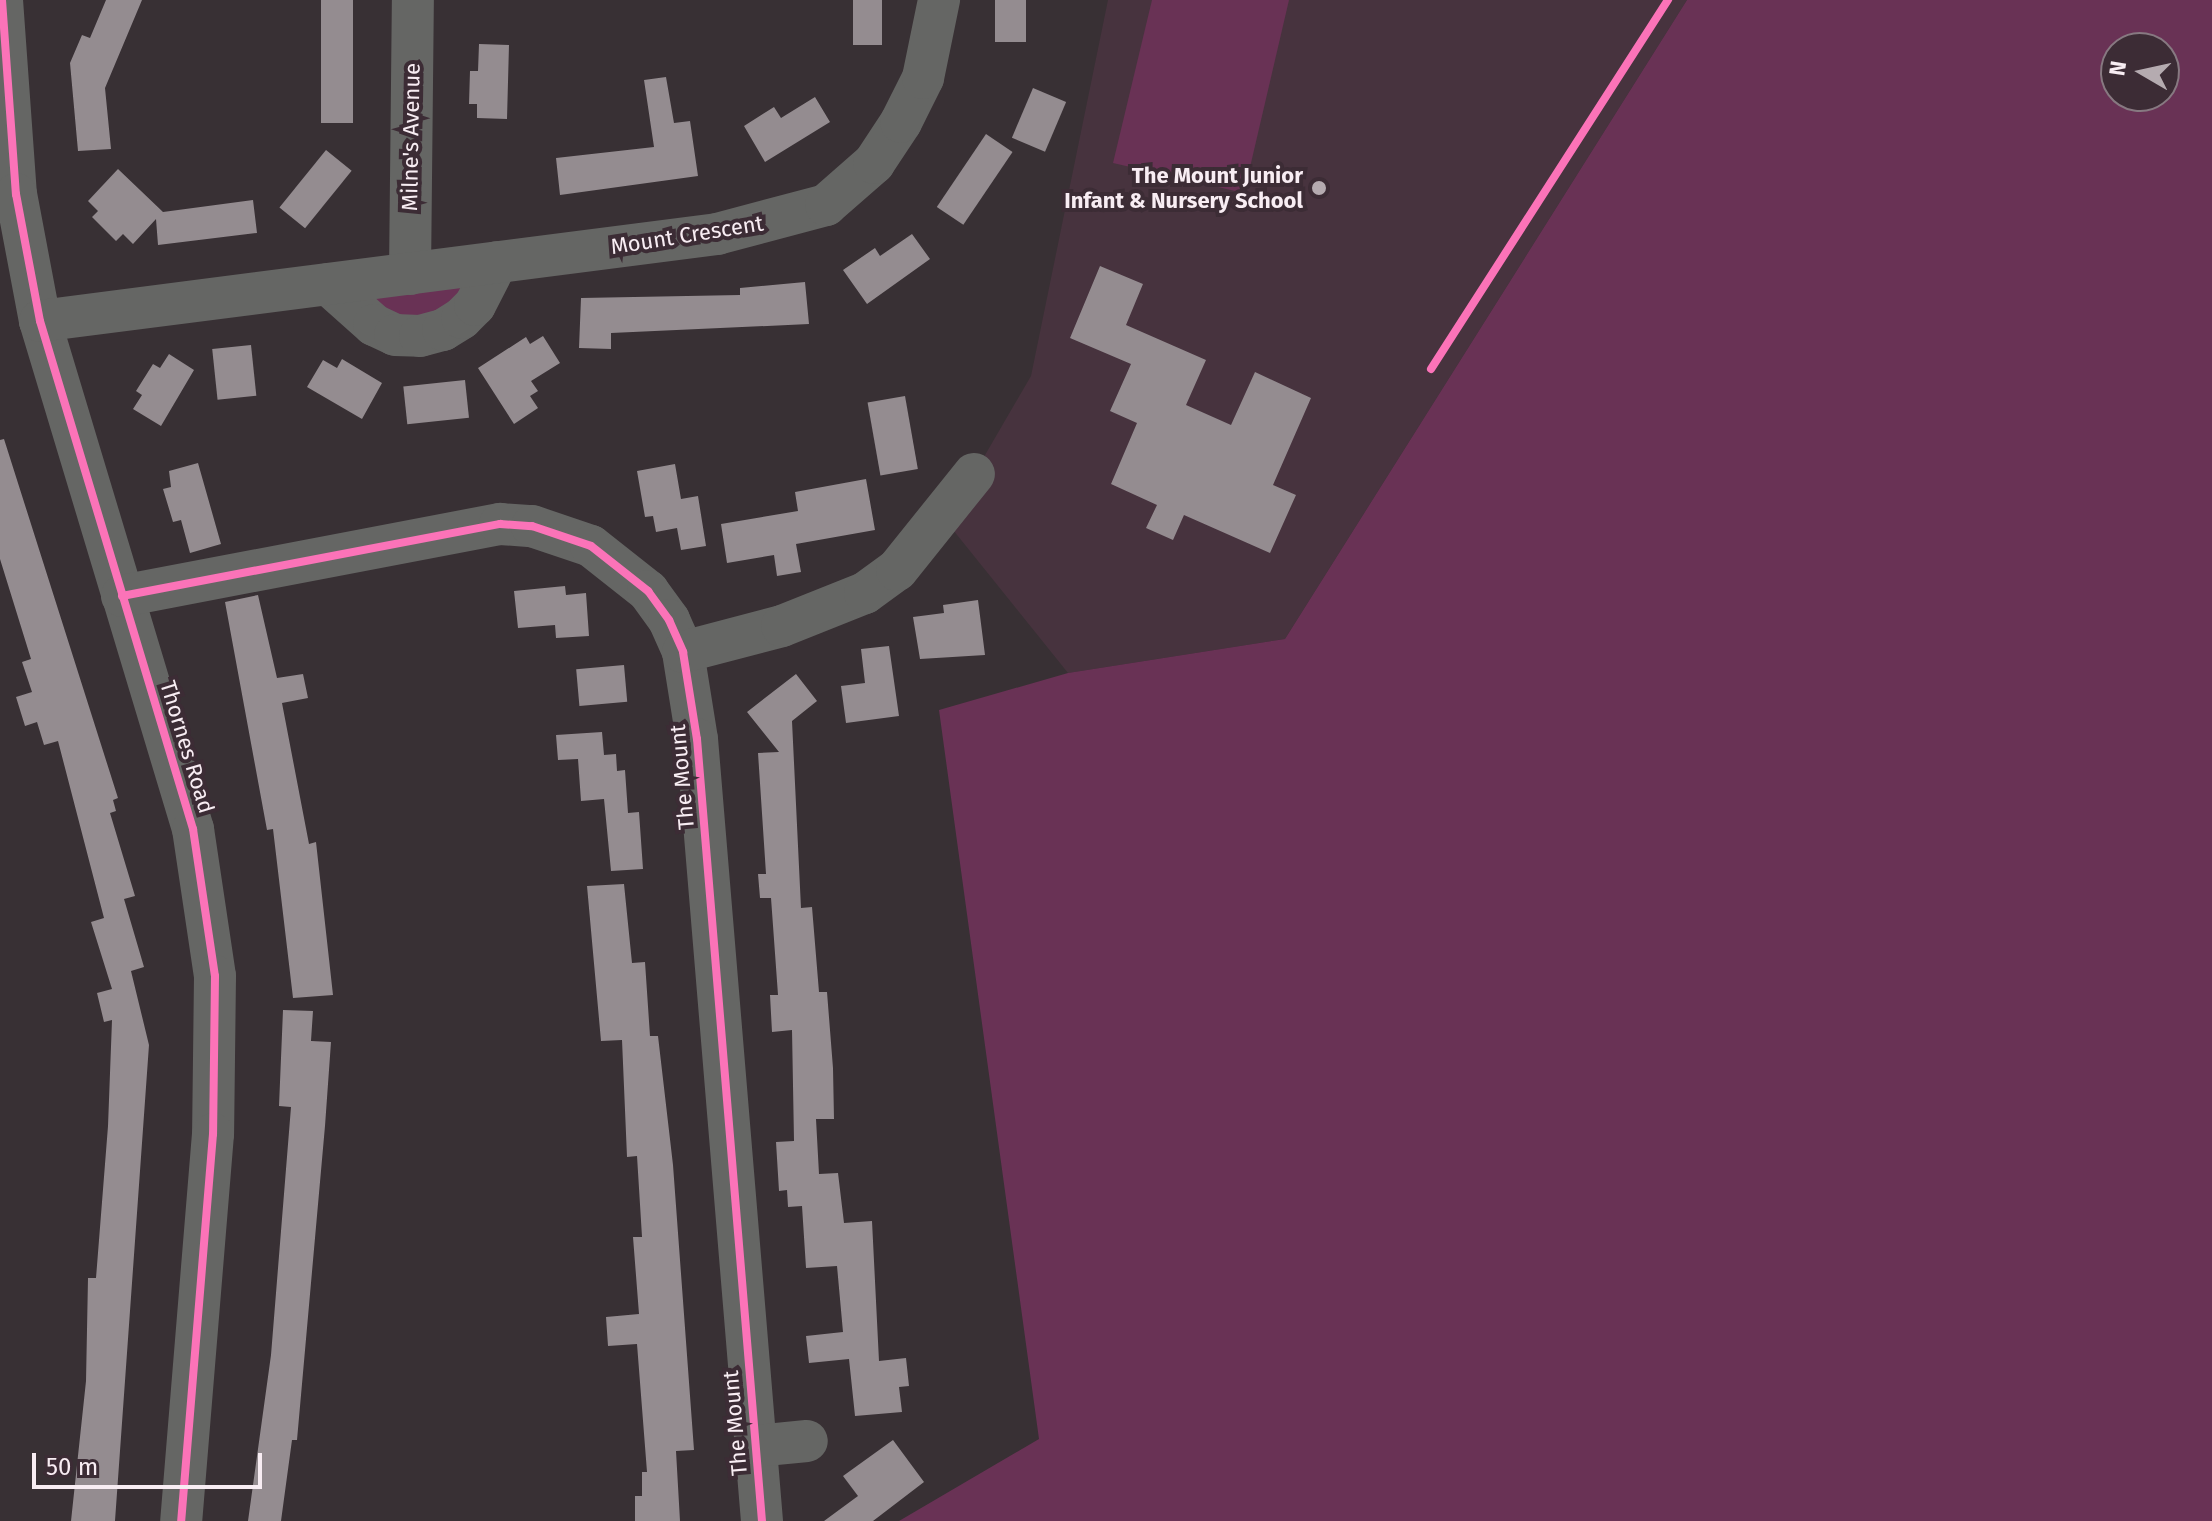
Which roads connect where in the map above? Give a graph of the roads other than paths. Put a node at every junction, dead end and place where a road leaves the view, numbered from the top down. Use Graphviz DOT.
graph roads {
  1 [pos="2,0"];
  2 [pos="413,0"];
  3 [pos="939,0"];
  4 [pos="497,262"];
  5 [pos="410,274"];
  6 [pos="328,284"];
  7 [pos="40,321"];
  8 [pos="974,474"];
  9 [pos="122,596"];
  10 [pos="683,652"];
  11 [pos="807,1441"];
  12 [pos="755,1446"];
  13 [pos="181,1521"];
  14 [pos="762,1521"];
  1 -- 7 [label="street, Thornes Road"];
  2 -- 5 [label="street, Milne's Avenue"];
  3 -- 4 [label="street, Mount Crescent"];
  4 -- 5 [label="street, Mount Crescent"];
  4 -- 6 [label="street"];
  5 -- 6 [label="street, Mount Crescent"];
  6 -- 7 [label="street, Mount Crescent"];
  7 -- 9 [label="street, Thornes Road"];
  8 -- 10 [label="street"];
  9 -- 10 [label="street, The Mount"];
  9 -- 13 [label="street, Thornes Road"];
  10 -- 12 [label="street, The Mount"];
  11 -- 12 [label="street, The Mount"];
  12 -- 14 [label="street, The Mount"];
}
